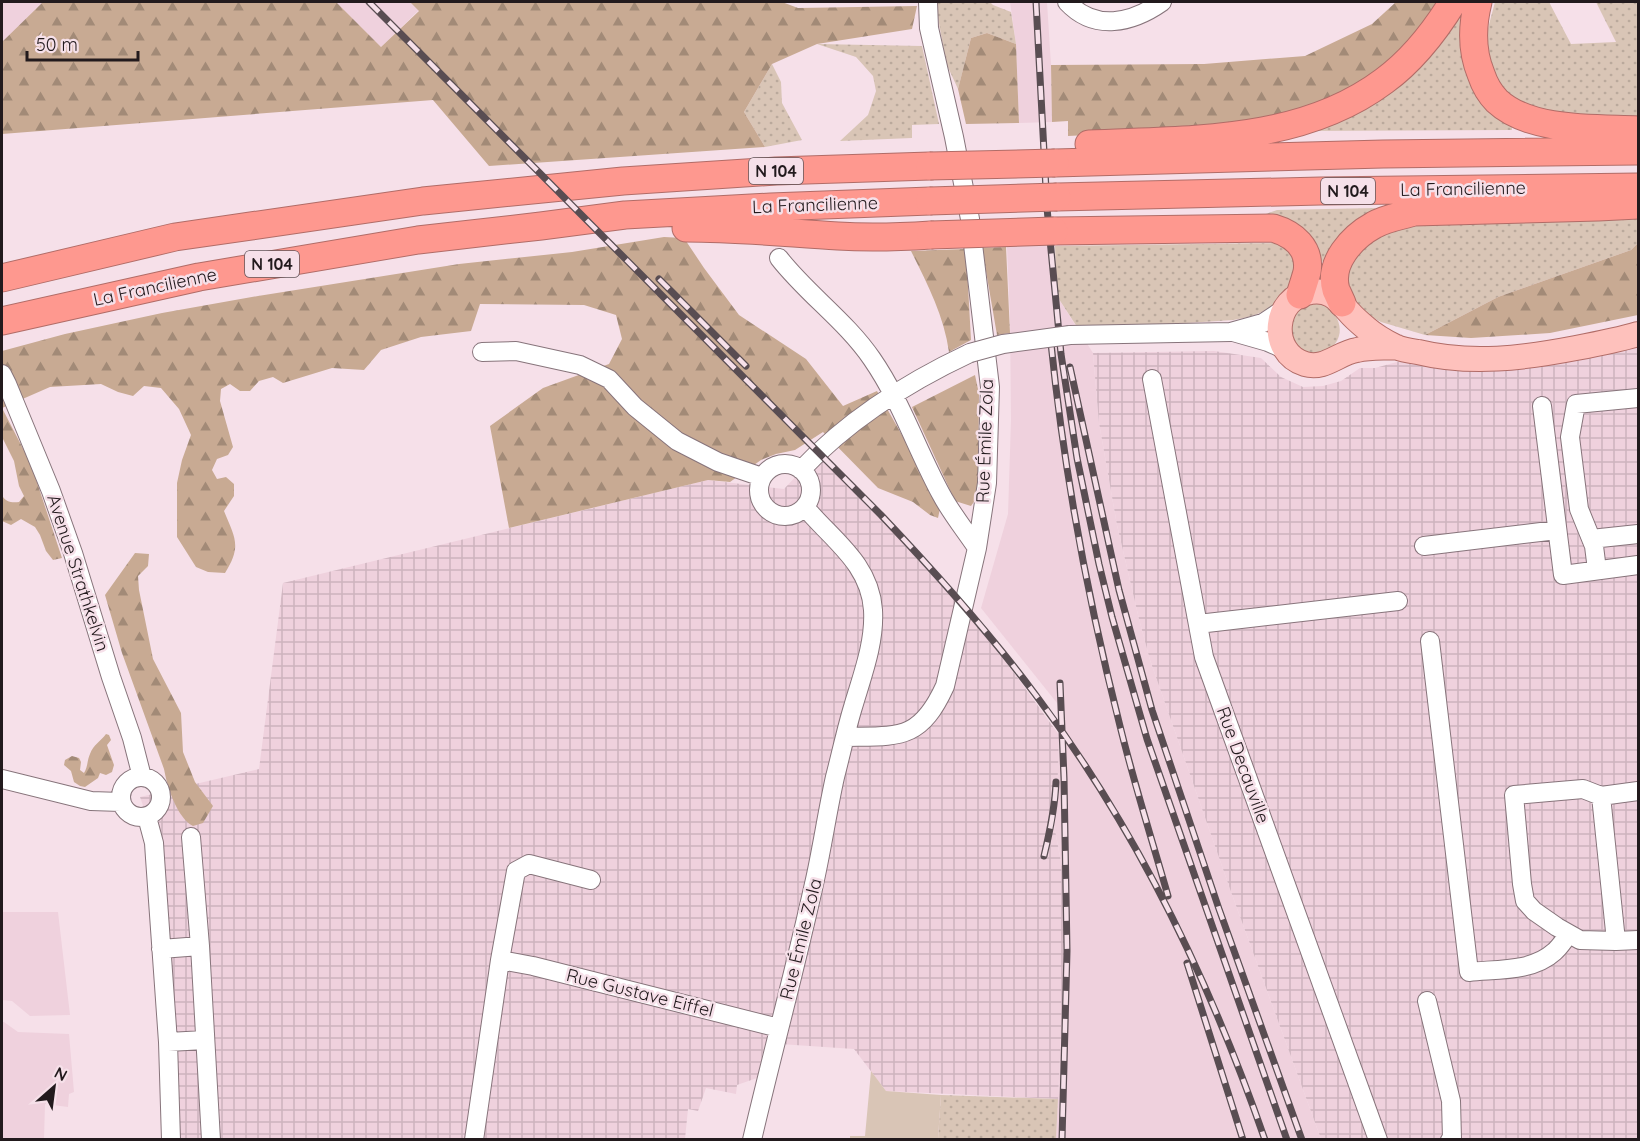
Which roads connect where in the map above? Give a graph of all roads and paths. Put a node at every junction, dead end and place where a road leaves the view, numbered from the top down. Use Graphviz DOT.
graph roads {
  1 [pos="928,2"];
  2 [pos="1067,2"];
  3 [pos="1162,2"];
  4 [pos="1453,2"];
  5 [pos="1478,2"];
  6 [pos="1638,130"];
  7 [pos="1638,151"];
  8 [pos="1055,163"];
  9 [pos="1638,188"];
  10 [pos="1638,205"];
  11 [pos="540,226"];
  12 [pos="779,258"];
  13 [pos="2,278"];
  14 [pos="1292,302"];
  15 [pos="1346,308"];
  16 [pos="2,321"];
  17 [pos="1232,332"];
  18 [pos="1633,333"];
  19 [pos="1398,347"];
  20 [pos="1286,350"];
  21 [pos="482,352"];
  22 [pos="1339,357"];
  23 [pos="4,379"];
  24 [pos="1152,379"];
  25 [pos="892,394"];
  26 [pos="1638,398"];
  27 [pos="1542,406"];
  28 [pos="801,470"];
  29 [pos="762,477"];
  30 [pos="805,507"];
  31 [pos="1557,530"];
  32 [pos="1638,534"];
  33 [pos="1591,539"];
  34 [pos="1424,546"];
  35 [pos="977,548"];
  36 [pos="1638,565"];
  37 [pos="1597,570"];
  38 [pos="1398,601"];
  39 [pos="1198,624"];
  40 [pos="1430,641"];
  41 [pos="845,737"];
  42 [pos="142,777"];
  43 [pos="2,779"];
  44 [pos="1638,791"];
  45 [pos="1601,796"];
  46 [pos="121,802"];
  47 [pos="147,817"];
  48 [pos="190,837"];
  49 [pos="591,880"];
  50 [pos="1569,934"];
  51 [pos="1638,940"];
  52 [pos="1616,941"];
  53 [pos="200,946"];
  54 [pos="161,949"];
  55 [pos="500,960"];
  56 [pos="1427,1001"];
  57 [pos="779,1028"];
  58 [pos="205,1040"];
  59 [pos="168,1042"];
  60 [pos="171,1140"];
  61 [pos="211,1140"];
  62 [pos="474,1140"];
  63 [pos="752,1140"];
  64 [pos="1378,1140"];
  65 [pos="1450,1140"];
  1 -- 35 [label="street, Rue Émile Zola"];
  2 -- 3 [label="street"];
  4 -- 8 [label="highway"];
  5 -- 6 [label="highway"];
  7 -- 8 [label="highway, La Francilienne / N 104"];
  8 -- 13 [label="highway, La Francilienne / N 104, bridge"];
  9 -- 11 [label="highway, La Francilienne / N 104, bridge"];
  10 -- 15 [label="highway"];
  11 -- 14 [label="highway, bridge"];
  11 -- 16 [label="highway, La Francilienne / N 104"];
  12 -- 25 [label="street"];
  14 -- 15 [label="main road"];
  14 -- 17 [label="street"];
  14 -- 20 [label="main road"];
  15 -- 19 [label="main road"];
  15 -- 22 [label="main road"];
  17 -- 20 [label="street"];
  17 -- 25 [label="street, bridge"];
  18 -- 19 [label="main road"];
  19 -- 22 [label="main road"];
  20 -- 22 [label="main road"];
  21 -- 29 [label="street"];
  23 -- 42 [label="street, Avenue Strathkelvin"];
  24 -- 39 [label="street, Rue Decauville"];
  25 -- 28 [label="street"];
  25 -- 35 [label="street"];
  26 -- 33 [label="street"];
  27 -- 31 [label="street"];
  28 -- 29 [label="street"];
  28 -- 30 [label="street"];
  29 -- 30 [label="street"];
  30 -- 41 [label="street, Rue Émile Zola"];
  31 -- 34 [label="street"];
  31 -- 37 [label="street"];
  32 -- 33 [label="street"];
  33 -- 37 [label="street"];
  35 -- 41 [label="street, Rue Émile Zola"];
  36 -- 37 [label="street"];
  38 -- 39 [label="street"];
  39 -- 64 [label="street, Rue Decauville"];
  40 -- 50 [label="street"];
  41 -- 57 [label="street, Rue Émile Zola"];
  42 -- 46 [label="street"];
  42 -- 47 [label="street"];
  43 -- 46 [label="street"];
  44 -- 45 [label="street"];
  45 -- 50 [label="street"];
  45 -- 52 [label="street"];
  46 -- 47 [label="street"];
  47 -- 54 [label="street"];
  48 -- 53 [label="street"];
  49 -- 55 [label="street"];
  50 -- 52 [label="street"];
  51 -- 52 [label="street"];
  53 -- 54 [label="street"];
  53 -- 58 [label="street"];
  54 -- 59 [label="street"];
  55 -- 57 [label="street, Rue Gustave Eiffel"];
  55 -- 62 [label="street"];
  56 -- 65 [label="street"];
  57 -- 63 [label="street, Rue Émile Zola"];
  58 -- 59 [label="street"];
  58 -- 61 [label="street"];
  59 -- 60 [label="street"];
}
